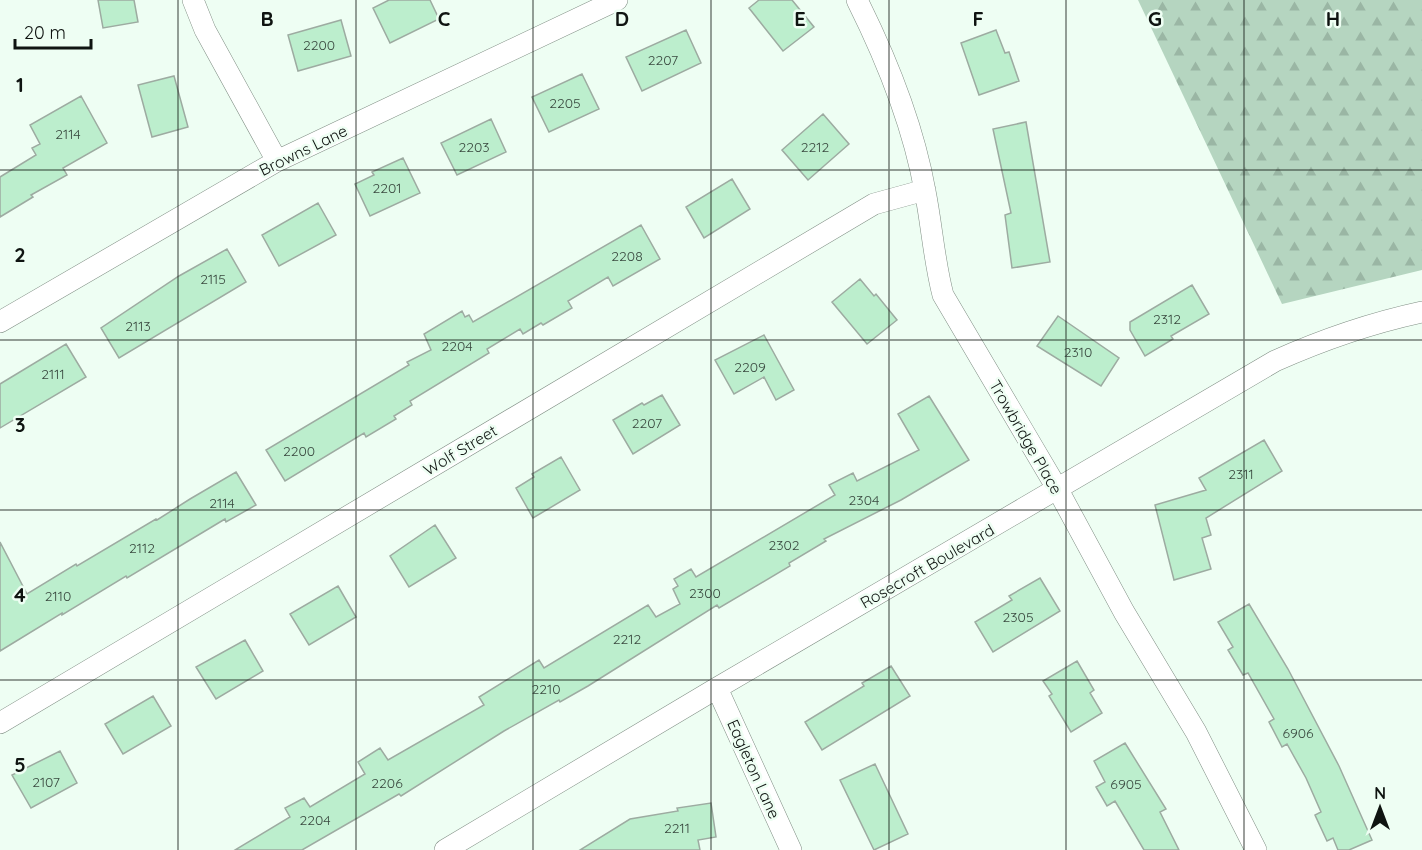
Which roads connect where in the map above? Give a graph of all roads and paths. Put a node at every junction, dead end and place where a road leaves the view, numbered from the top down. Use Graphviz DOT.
graph roads {
  1 [pos="193,0"];
  2 [pos="618,0"];
  3 [pos="857,0"];
  4 [pos="277,161"];
  5 [pos="925,190"];
  6 [pos="1422,312"];
  7 [pos="0,322"];
  8 [pos="1058,490"];
  9 [pos="717,688"];
  10 [pos="0,723"];
  11 [pos="445,850"];
  12 [pos="791,850"];
  13 [pos="1256,850"];
  1 -- 4 [label="street"];
  2 -- 4 [label="street, Browns Lane"];
  3 -- 5 [label="street, Trowbridge Place"];
  4 -- 7 [label="street, Browns Lane"];
  5 -- 8 [label="street, Trowbridge Place"];
  5 -- 10 [label="street, Wolf Street"];
  6 -- 8 [label="street, Rosecroft Boulevard"];
  8 -- 9 [label="street, Rosecroft Boulevard"];
  8 -- 13 [label="street, Trowbridge Place"];
  9 -- 11 [label="street, Rosecroft Boulevard"];
  9 -- 12 [label="street, Eagleton Lane"];
}
